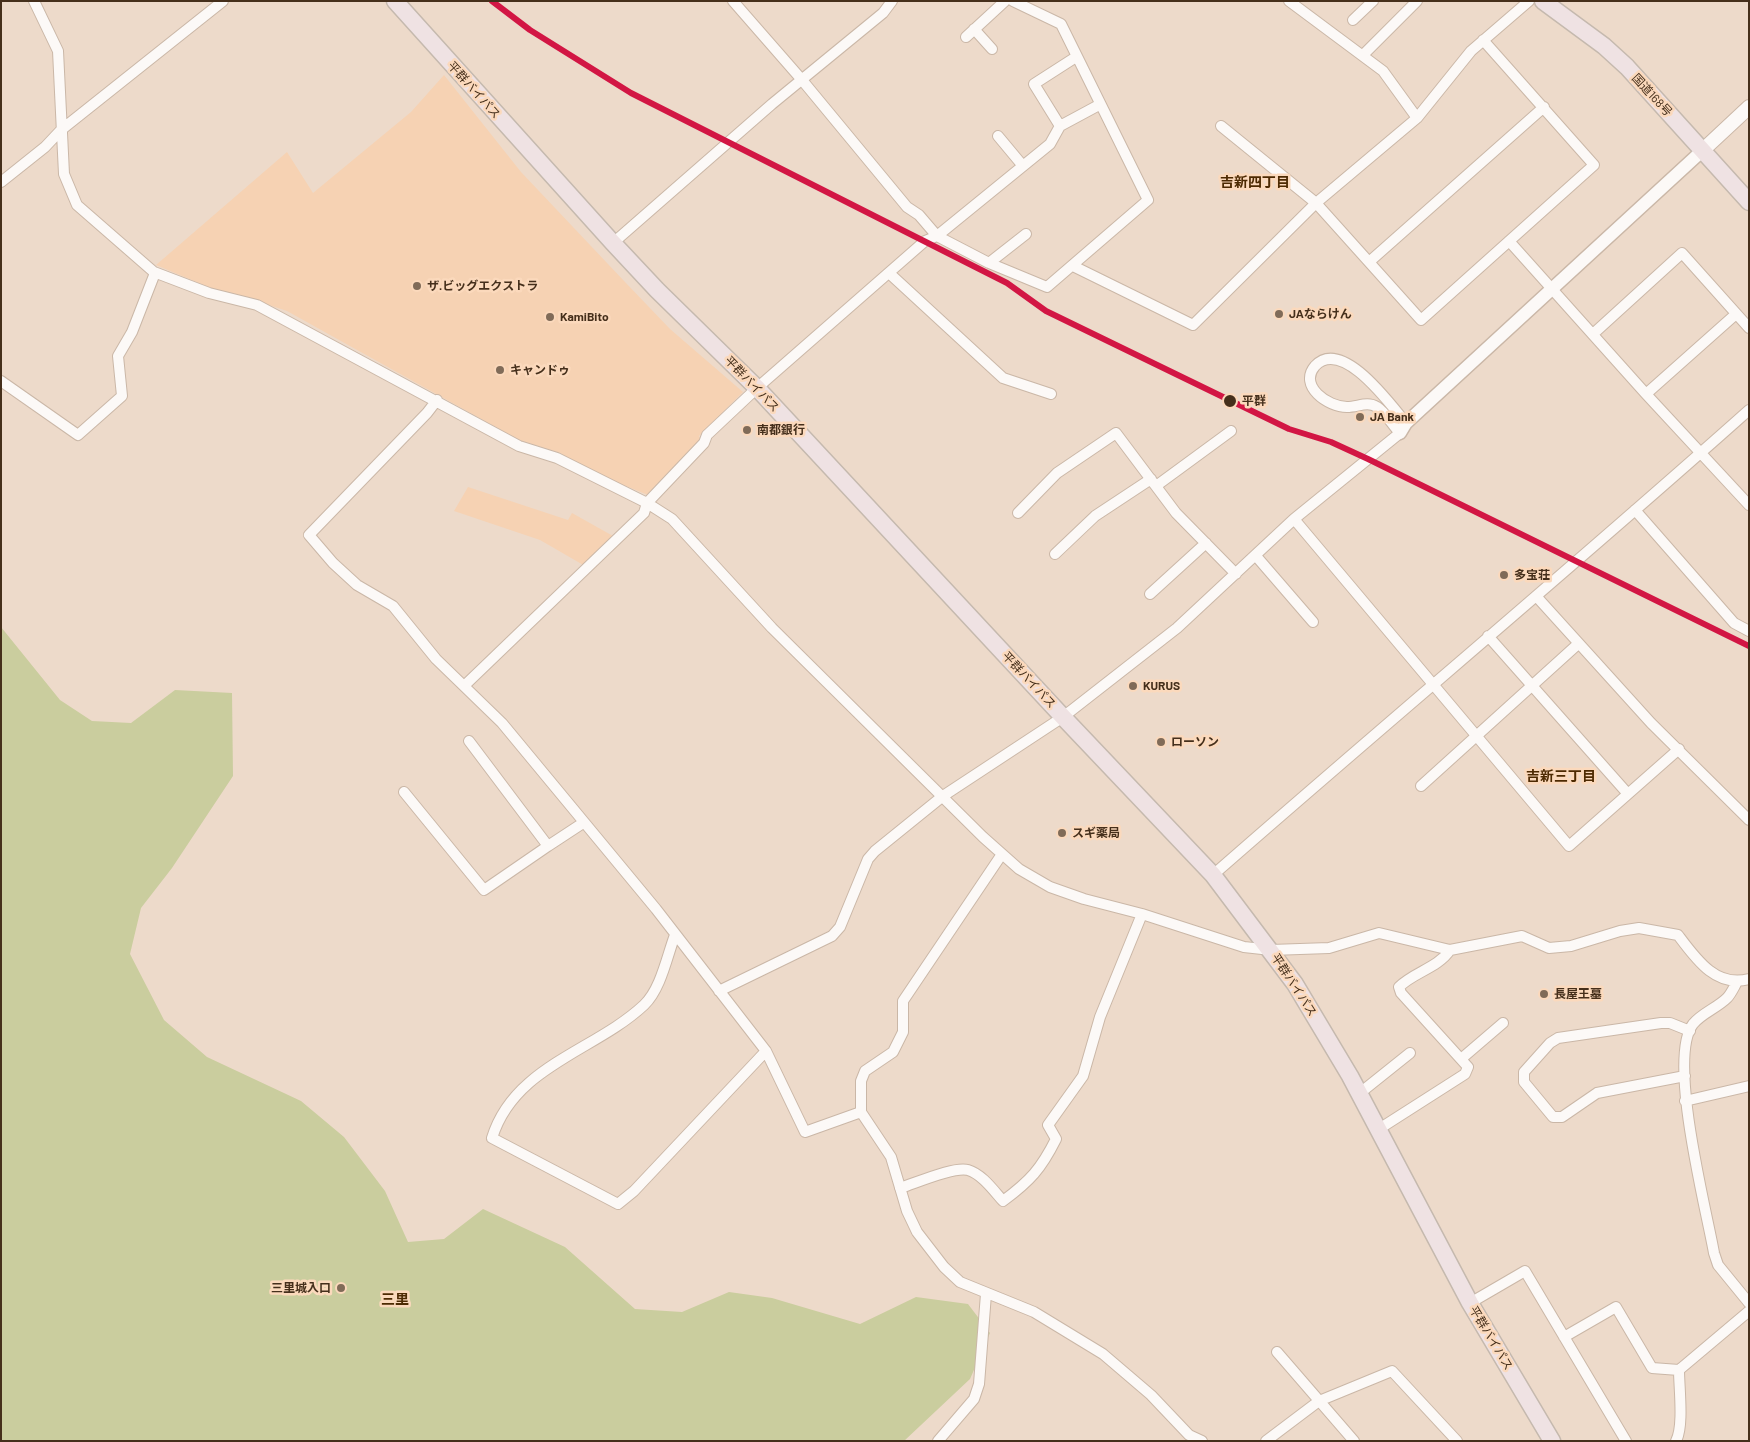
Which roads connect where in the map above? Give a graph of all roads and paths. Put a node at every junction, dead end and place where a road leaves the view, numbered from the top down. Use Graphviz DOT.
graph roads {
  1 [pos="34,1"];
  2 [pos="223,1"];
  3 [pos="395,1"];
  4 [pos="733,1"];
  5 [pos="892,1"];
  6 [pos="1005,1"];
  7 [pos="1013,1"];
  8 [pos="1289,1"];
  9 [pos="1373,1"];
  10 [pos="1417,1"];
  11 [pos="1529,1"];
  12 [pos="1543,1"];
  13 [pos="1353,20"];
  14 [pos="974,29"];
  15 [pos="966,36"];
  16 [pos="1483,40"];
  17 [pos="992,49"];
  18 [pos="1363,55"];
  19 [pos="1076,56"];
  20 [pos="802,80"];
  21 [pos="1099,105"];
  22 [pos="1544,107"];
  23 [pos="1749,108"];
  24 [pos="1417,118"];
  25 [pos="1060,126"];
  26 [pos="1220,126"];
  27 [pos="60,130"];
  28 [pos="998,136"];
  29 [pos="1703,150"];
  30 [pos="1023,166"];
  31 [pos="1,182"];
  32 [pos="1749,202"];
  33 [pos="1316,203"];
  34 [pos="1026,234"];
  35 [pos="937,236"];
  36 [pos="1509,241"];
  37 [pos="613,243"];
  38 [pos="989,262"];
  39 [pos="1369,262"];
  40 [pos="1074,266"];
  41 [pos="154,272"];
  42 [pos="889,273"];
  43 [pos="1551,288"];
  44 [pos="1736,314"];
  45 [pos="1749,328"];
  46 [pos="1593,334"];
  47 [pos="1,381"];
  48 [pos="757,388"];
  49 [pos="1051,394"];
  50 [pos="1646,394"];
  51 [pos="437,400"];
  52 [pos="1749,410"];
  53 [pos="1403,428"];
  54 [pos="1231,431"];
  55 [pos="1700,454"];
  56 [pos="1154,483"];
  57 [pos="1748,502"];
  58 [pos="647,503"];
  59 [pos="1635,510"];
  60 [pos="1018,513"];
  61 [pos="1294,519"];
  62 [pos="1206,543"];
  63 [pos="1056,554"];
  64 [pos="1256,556"];
  65 [pos="1236,574"];
  66 [pos="1150,594"];
  67 [pos="1536,596"];
  68 [pos="1314,622"];
  69 [pos="1749,630"];
  70 [pos="1488,636"];
  71 [pos="1578,644"];
  72 [pos="1432,684"];
  73 [pos="1532,685"];
  74 [pos="464,686"];
  75 [pos="1063,717"];
  76 [pos="1476,736"];
  77 [pos="469,741"];
  78 [pos="1678,749"];
  79 [pos="1421,786"];
  80 [pos="404,792"];
  81 [pos="1628,794"];
  82 [pos="943,796"];
  83 [pos="1749,820"];
  84 [pos="583,823"];
  85 [pos="548,846"];
  86 [pos="1002,854"];
  87 [pos="1214,875"];
  88 [pos="1142,914"];
  89 [pos="675,935"];
  90 [pos="1271,950"];
  91 [pos="1450,950"];
  92 [pos="1749,979"];
  93 [pos="1737,982"];
  94 [pos="719,991"];
  95 [pos="1504,1023"];
  96 [pos="1690,1031"];
  97 [pos="766,1051"];
  98 [pos="1410,1053"];
  99 [pos="1461,1059"];
  100 [pos="1685,1076"];
  101 [pos="1749,1086"];
  102 [pos="1360,1093"];
  103 [pos="1686,1101"];
  104 [pos="861,1112"];
  105 [pos="1379,1129"];
  106 [pos="900,1188"];
  107 [pos="986,1294"];
  108 [pos="1470,1303"];
  109 [pos="1749,1303"];
  110 [pos="1749,1311"];
  111 [pos="1564,1337"];
  112 [pos="1277,1352"];
  113 [pos="1678,1370"];
  114 [pos="1319,1401"];
  115 [pos="938,1441"];
  116 [pos="1202,1441"];
  117 [pos="1266,1441"];
  118 [pos="1354,1441"];
  119 [pos="1457,1441"];
  120 [pos="1552,1441"];
  121 [pos="1626,1441"];
  122 [pos="1676,1441"];
  1 -- 27 [label="street"];
  2 -- 27 [label="street"];
  3 -- 37 [label="highway, 平群バイパス"];
  4 -- 20 [label="street"];
  5 -- 20 [label="street"];
  6 -- 14 [label="street"];
  7 -- 19 [label="street"];
  8 -- 18 [label="street"];
  9 -- 13 [label="street"];
  10 -- 18 [label="street"];
  11 -- 16 [label="street"];
  12 -- 29 [label="highway, 国道168号"];
  14 -- 15 [label="street"];
  14 -- 17 [label="street"];
  16 -- 22 [label="street"];
  16 -- 24 [label="street"];
  18 -- 24 [label="street"];
  19 -- 21 [label="street"];
  19 -- 25 [label="street"];
  20 -- 35 [label="street"];
  20 -- 37 [label="street"];
  21 -- 25 [label="street"];
  21 -- 40 [label="street"];
  22 -- 36 [label="street"];
  22 -- 39 [label="street"];
  23 -- 29 [label="main road"];
  24 -- 33 [label="street"];
  25 -- 30 [label="street"];
  26 -- 33 [label="street"];
  27 -- 31 [label="street"];
  27 -- 41 [label="street"];
  28 -- 30 [label="street"];
  29 -- 32 [label="highway, 国道168号"];
  29 -- 43 [label="street"];
  30 -- 35 [label="street"];
  33 -- 39 [label="street"];
  33 -- 40 [label="street"];
  34 -- 38 [label="street"];
  35 -- 38 [label="street"];
  35 -- 42 [label="street"];
  36 -- 39 [label="street"];
  36 -- 43 [label="street"];
  37 -- 48 [label="highway, 平群バイパス"];
  38 -- 40 [label="street"];
  41 -- 47 [label="street"];
  41 -- 51 [label="street"];
  42 -- 48 [label="street"];
  42 -- 49 [label="street"];
  43 -- 46 [label="street"];
  43 -- 53 [label="street"];
  44 -- 45 [label="street"];
  44 -- 46 [label="street"];
  44 -- 50 [label="street"];
  46 -- 50 [label="street"];
  48 -- 58 [label="street"];
  48 -- 75 [label="highway, 平群バイパス"];
  50 -- 55 [label="street"];
  51 -- 58 [label="street"];
  51 -- 74 [label="street"];
  52 -- 55 [label="street"];
  53 -- 53 [label="street"];
  53 -- 61 [label="street"];
  54 -- 56 [label="street"];
  55 -- 57 [label="street"];
  55 -- 59 [label="street"];
  56 -- 60 [label="street"];
  56 -- 62 [label="street"];
  56 -- 63 [label="street"];
  58 -- 74 [label="street"];
  58 -- 82 [label="street"];
  59 -- 67 [label="street"];
  59 -- 69 [label="street"];
  61 -- 64 [label="street"];
  61 -- 72 [label="street"];
  62 -- 65 [label="street"];
  62 -- 66 [label="street"];
  64 -- 65 [label="street"];
  64 -- 68 [label="street"];
  65 -- 75 [label="street"];
  67 -- 70 [label="street"];
  67 -- 71 [label="street"];
  70 -- 72 [label="street"];
  70 -- 73 [label="street"];
  71 -- 73 [label="street"];
  71 -- 78 [label="street"];
  72 -- 76 [label="street"];
  72 -- 87 [label="street"];
  73 -- 76 [label="street"];
  73 -- 81 [label="street"];
  74 -- 84 [label="street"];
  75 -- 82 [label="street"];
  75 -- 87 [label="highway, 平群バイパス"];
  76 -- 79 [label="street"];
  76 -- 81 [label="street"];
  77 -- 85 [label="street"];
  78 -- 81 [label="street"];
  78 -- 83 [label="street"];
  80 -- 85 [label="street"];
  82 -- 86 [label="street"];
  82 -- 94 [label="street"];
  84 -- 85 [label="street"];
  84 -- 89 [label="street"];
  86 -- 88 [label="street"];
  86 -- 104 [label="street"];
  87 -- 90 [label="highway, 平群バイパス"];
  88 -- 90 [label="street"];
  88 -- 106 [label="street"];
  89 -- 94 [label="street"];
  89 -- 97 [label="street"];
  90 -- 91 [label="street"];
  90 -- 102 [label="highway, 平群バイパス"];
  91 -- 93 [label="street"];
  91 -- 99 [label="street"];
  92 -- 93 [label="street"];
  93 -- 96 [label="street"];
  94 -- 97 [label="street"];
  95 -- 99 [label="street"];
  96 -- 100 [label="street"];
  96 -- 100 [label="street"];
  97 -- 104 [label="street"];
  98 -- 102 [label="street"];
  99 -- 105 [label="street"];
  100 -- 103 [label="street"];
  101 -- 103 [label="street"];
  102 -- 105 [label="highway, 平群バイパス"];
  103 -- 109 [label="street"];
  104 -- 106 [label="street"];
  105 -- 108 [label="highway, 平群バイパス"];
  106 -- 107 [label="street"];
  107 -- 115 [label="street"];
  107 -- 116 [label="street"];
  108 -- 111 [label="street"];
  108 -- 120 [label="highway, 平群バイパス"];
  110 -- 113 [label="street"];
  111 -- 113 [label="street"];
  111 -- 121 [label="street"];
  112 -- 114 [label="street"];
  113 -- 122 [label="street"];
  114 -- 117 [label="street"];
  114 -- 118 [label="street"];
  114 -- 119 [label="street"];
}
